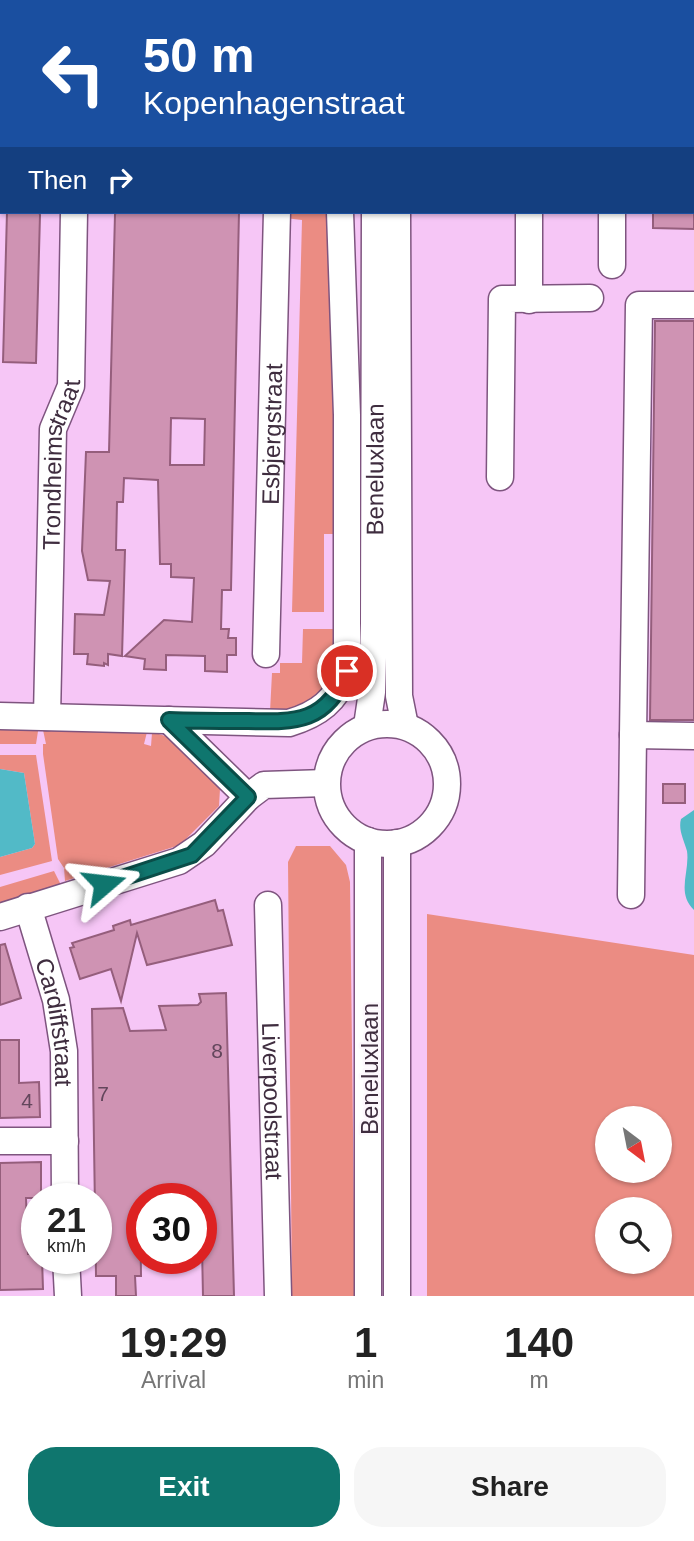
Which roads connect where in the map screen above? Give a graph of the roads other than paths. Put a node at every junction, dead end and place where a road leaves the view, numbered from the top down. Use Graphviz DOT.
graph roads {
  1 [pos="74,214"];
  2 [pos="277,214"];
  3 [pos="340,214"];
  4 [pos="375,214"];
  5 [pos="397,214"];
  6 [pos="529,214"];
  7 [pos="612,214"];
  8 [pos="612,265"];
  9 [pos="590,298"];
  10 [pos="528,300"];
  11 [pos="694,305"];
  12 [pos="500,477"];
  13 [pos="266,654"];
  14 [pos="0,716"];
  15 [pos="47,717"];
  16 [pos="169,720"];
  17 [pos="367,726"];
  18 [pos="405,726"];
  19 [pos="633,735"];
  20 [pos="694,736"];
  21 [pos="326,783"];
  22 [pos="248,797"];
  23 [pos="368,841"];
  24 [pos="397,843"];
  25 [pos="631,895"];
  26 [pos="268,905"];
  27 [pos="28,907"];
  28 [pos="0,917"];
  29 [pos="0,1141"];
  30 [pos="65,1141"];
  31 [pos="65,1183"];
  32 [pos="67,1274"];
  33 [pos="68,1296"];
  34 [pos="278,1296"];
  35 [pos="368,1296"];
  36 [pos="397,1296"];
  1 -- 15 [label="street, Trondheimstraat"];
  2 -- 13 [label="street, Esbjergstraat"];
  3 -- 16 [label="street"];
  4 -- 17 [label="street, Beneluxlaan"];
  5 -- 18 [label="street, Beneluxlaan"];
  6 -- 10 [label="street"];
  7 -- 8 [label="street"];
  9 -- 10 [label="street"];
  10 -- 12 [label="street"];
  11 -- 19 [label="street"];
  14 -- 15 [label="street"];
  15 -- 16 [label="street"];
  16 -- 22 [label="street"];
  17 -- 18 [label="street"];
  17 -- 21 [label="street"];
  18 -- 24 [label="street"];
  19 -- 20 [label="street"];
  19 -- 25 [label="street"];
  21 -- 22 [label="street"];
  21 -- 23 [label="street"];
  22 -- 27 [label="street"];
  23 -- 24 [label="street"];
  23 -- 35 [label="street, Beneluxlaan"];
  24 -- 36 [label="street, Beneluxlaan"];
  26 -- 34 [label="street, Liverpoolstraat"];
  27 -- 28 [label="street"];
  27 -- 30 [label="street, Cardiffstraat"];
  29 -- 30 [label="street"];
  30 -- 31 [label="street, Cardiffstraat"];
  32 -- 33 [label="street"];
}
